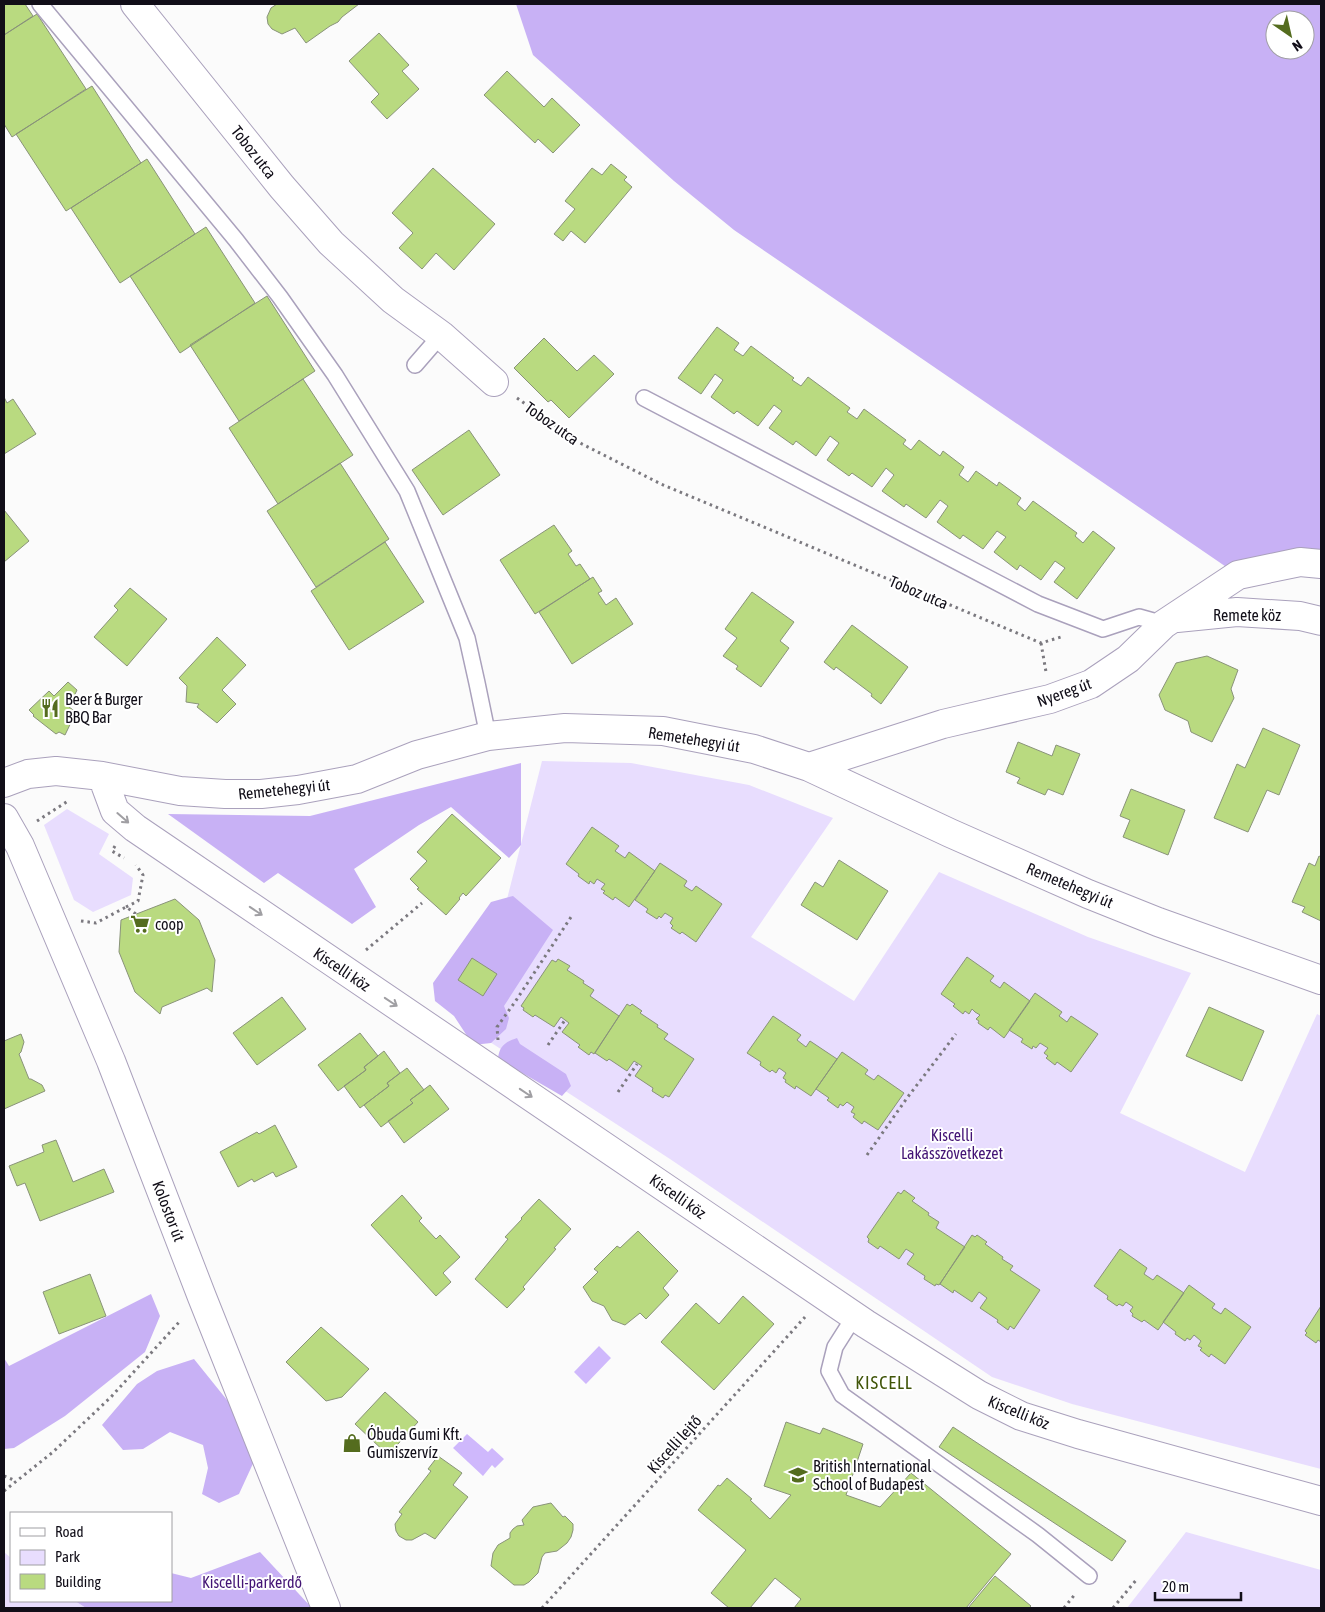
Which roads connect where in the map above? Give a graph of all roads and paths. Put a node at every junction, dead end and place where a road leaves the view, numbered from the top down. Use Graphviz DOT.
graph roads {
  1 [pos="40,4"];
  2 [pos="135,4"];
  3 [pos="441,335"];
  4 [pos="415,365"];
  5 [pos="494,382"];
  6 [pos="644,398"];
  7 [pos="1321,564"];
  8 [pos="1168,621"];
  9 [pos="1321,621"];
  10 [pos="1097,627"];
  11 [pos="488,736"];
  12 [pos="809,766"];
  13 [pos="102,776"];
  14 [pos="4,783"];
  15 [pos="71,798"];
  16 [pos="4,818"];
  17 [pos="40,830"];
  18 [pos="116,844"];
  19 [pos="112,850"];
  20 [pos="137,866"];
  21 [pos="422,903"];
  22 [pos="126,907"];
  23 [pos="136,914"];
  24 [pos="573,914"];
  25 [pos="74,920"];
  26 [pos="343,970"];
  27 [pos="1321,980"];
  28 [pos="565,1020"];
  29 [pos="956,1034"];
  30 [pos="498,1041"];
  31 [pos="548,1045"];
  32 [pos="637,1064"];
  33 [pos="618,1092"];
  34 [pos="867,1155"];
  35 [pos="824,1296"];
  36 [pos="202,1297"];
  37 [pos="854,1317"];
  38 [pos="4,1476"];
  39 [pos="16,1481"];
  40 [pos="4,1491"];
  41 [pos="1321,1502"];
  42 [pos="1089,1576"];
  43 [pos="1137,1579"];
  44 [pos="326,1608"];
  45 [pos="542,1608"];
  46 [pos="1113,1608"];
  1 -- 11 [label="lane"];
  2 -- 3 [label="street, Toboz utca"];
  3 -- 4 [label="lane"];
  3 -- 5 [label="street, Toboz utca"];
  5 -- 10 [label="path, Toboz utca"];
  6 -- 10 [label="lane"];
  7 -- 8 [label="street, Nyereg út"];
  8 -- 9 [label="street, Remete köz"];
  8 -- 10 [label="lane"];
  8 -- 12 [label="street, Nyereg út"];
  11 -- 12 [label="street, Remetehegyi út"];
  11 -- 13 [label="street, Remetehegyi út"];
  12 -- 27 [label="street, Remetehegyi út"];
  13 -- 14 [label="street, Remetehegyi út"];
  13 -- 26 [label="street, Kiscelli köz, one-way"];
  15 -- 17 [label="path"];
  16 -- 36 [label="street, Kolostor út"];
  18 -- 19 [label="path"];
  20 -- 22 [label="path"];
  21 -- 26 [label="path"];
  22 -- 23 [label="path"];
  22 -- 25 [label="path"];
  24 -- 30 [label="path"];
  26 -- 35 [label="street, Kiscelli köz, one-way"];
  28 -- 31 [label="path"];
  29 -- 34 [label="path"];
  32 -- 33 [label="path"];
  35 -- 37 [label="street, Kiscelli köz"];
  35 -- 45 [label="path, Kiscelli lejtő"];
  36 -- 39 [label="path"];
  36 -- 44 [label="street, Kolostor út"];
  37 -- 41 [label="street, Kiscelli köz"];
  37 -- 42 [label="lane"];
  38 -- 39 [label="path"];
  39 -- 40 [label="path"];
  43 -- 46 [label="path"];
}
